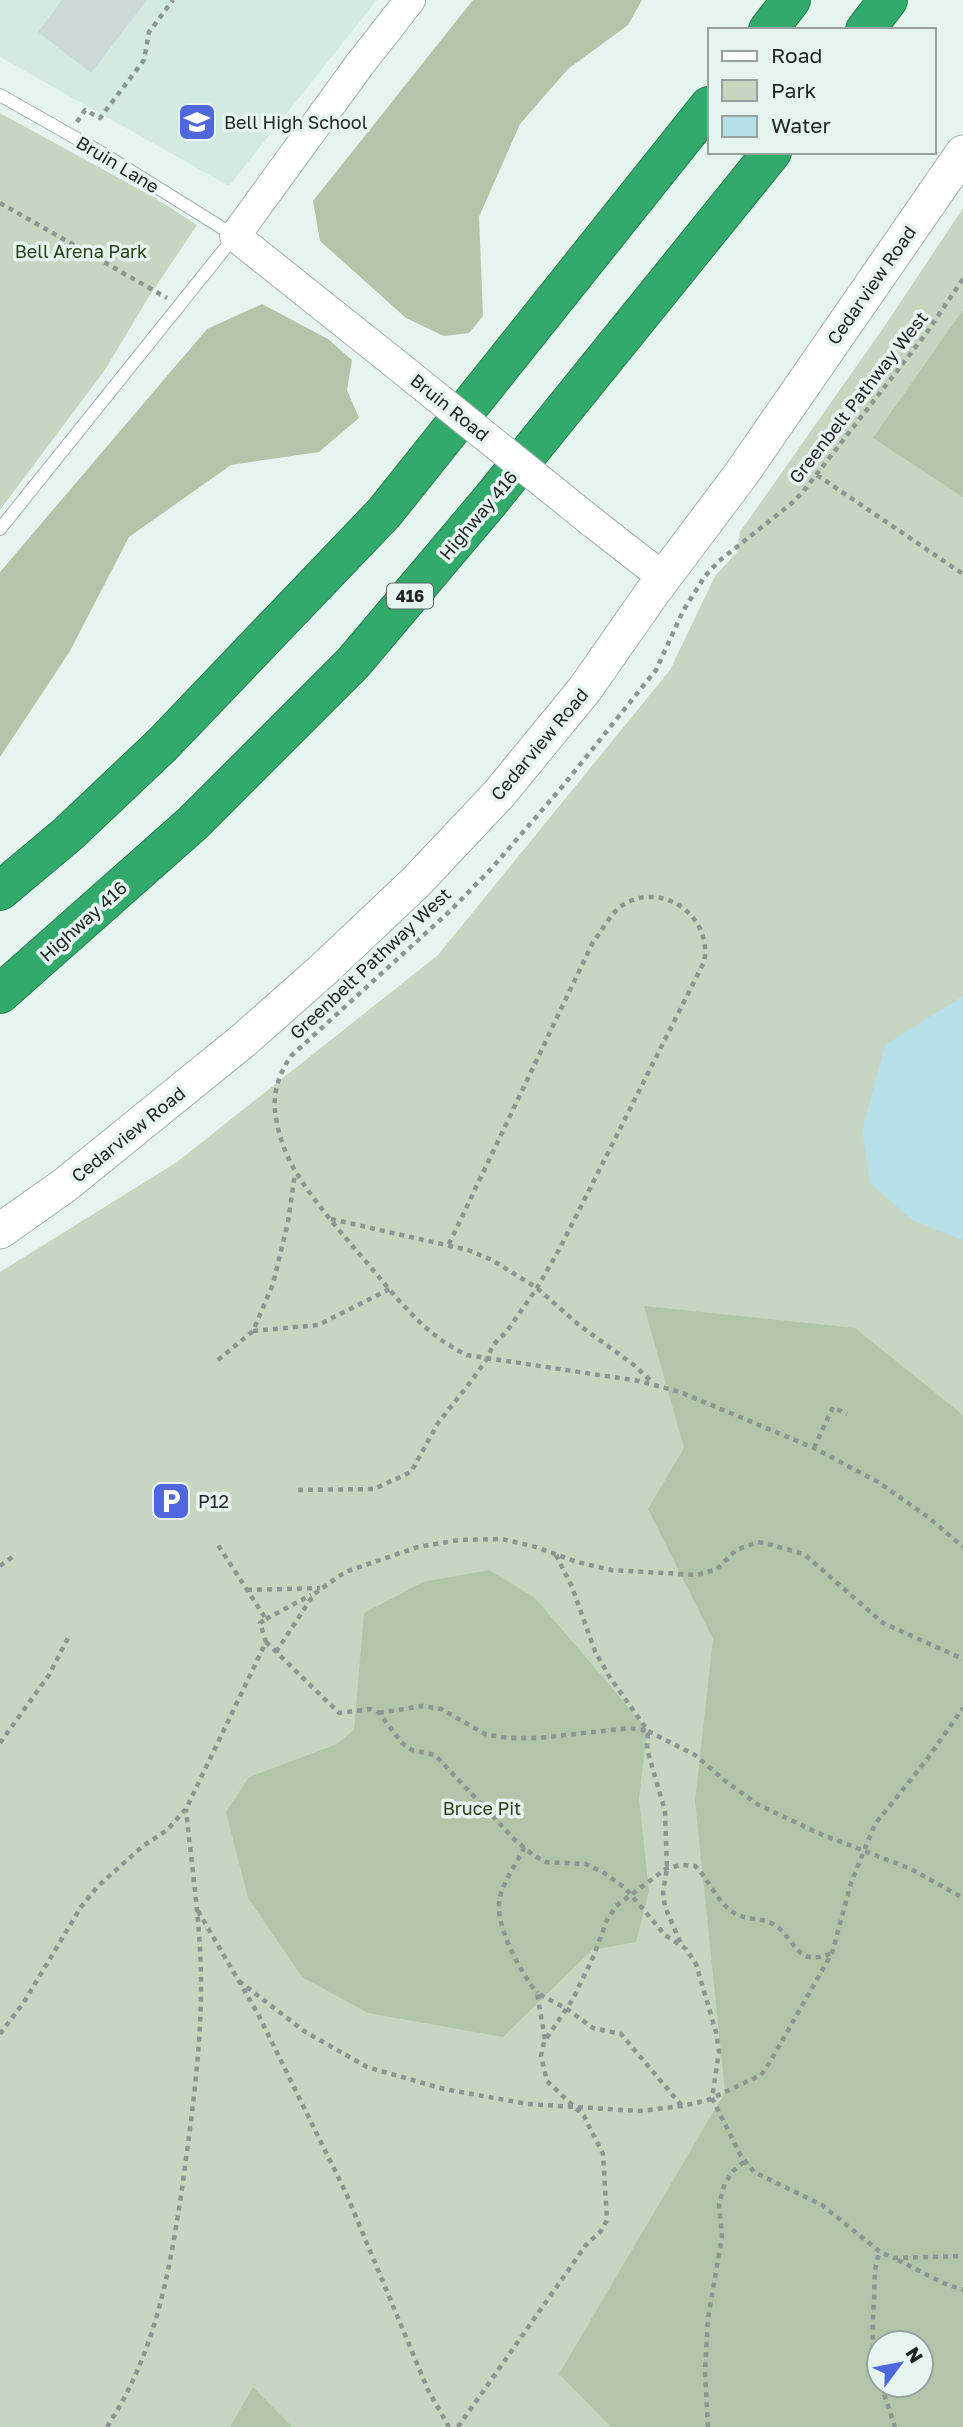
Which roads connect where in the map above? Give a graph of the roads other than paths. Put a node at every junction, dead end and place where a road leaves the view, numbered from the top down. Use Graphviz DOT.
graph roads {
  1 [pos="410,0"];
  2 [pos="791,0"];
  3 [pos="888,0"];
  4 [pos="770,28"];
  5 [pos="867,28"];
  6 [pos="0,95"];
  7 [pos="708,107"];
  8 [pos="963,153"];
  9 [pos="770,154"];
  10 [pos="235,236"];
  11 [pos="0,529"];
  12 [pos="664,578"];
  13 [pos="0,891"];
  14 [pos="0,993"];
  15 [pos="0,1231"];
  1 -- 10 [label="street"];
  2 -- 4 [label="highway"];
  3 -- 5 [label="highway"];
  6 -- 10 [label="lane, Bruin Lane"];
  7 -- 13 [label="highway"];
  8 -- 12 [label="main road, Cedarview Road"];
  9 -- 14 [label="highway, Highway 416 / 416"];
  10 -- 11 [label="lane"];
  10 -- 12 [label="street, Bruin Road, bridge"];
  12 -- 15 [label="main road, Cedarview Road"];
}
